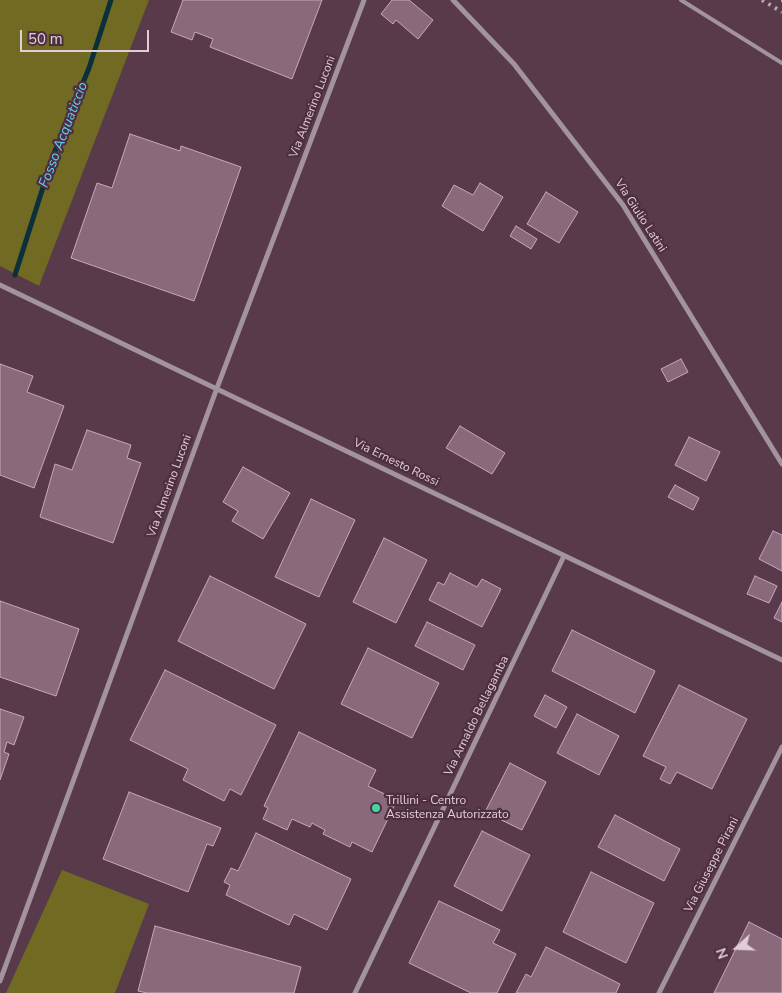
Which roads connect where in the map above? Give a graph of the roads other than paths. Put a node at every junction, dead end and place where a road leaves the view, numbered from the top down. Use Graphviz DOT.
graph roads {
  1 [pos="364,0"];
  2 [pos="453,0"];
  3 [pos="680,0"];
  4 [pos="782,63"];
  5 [pos="0,285"];
  6 [pos="217,388"];
  7 [pos="782,464"];
  8 [pos="564,556"];
  9 [pos="782,660"];
  10 [pos="782,747"];
  11 [pos="0,981"];
  12 [pos="355,993"];
  13 [pos="659,993"];
  1 -- 6 [label="street, Via Almerino Luconi"];
  2 -- 7 [label="street, Via Giulio Latini"];
  3 -- 4 [label="lane"];
  5 -- 6 [label="street, Via Ernesto Rossi"];
  6 -- 8 [label="street, Via Ernesto Rossi"];
  6 -- 11 [label="street, Via Almerino Luconi"];
  8 -- 9 [label="street, Via Ernesto Rossi"];
  8 -- 12 [label="street, Via Arnaldo Bellagamba"];
  10 -- 13 [label="street, Via Giuseppe Pirani"];
}
